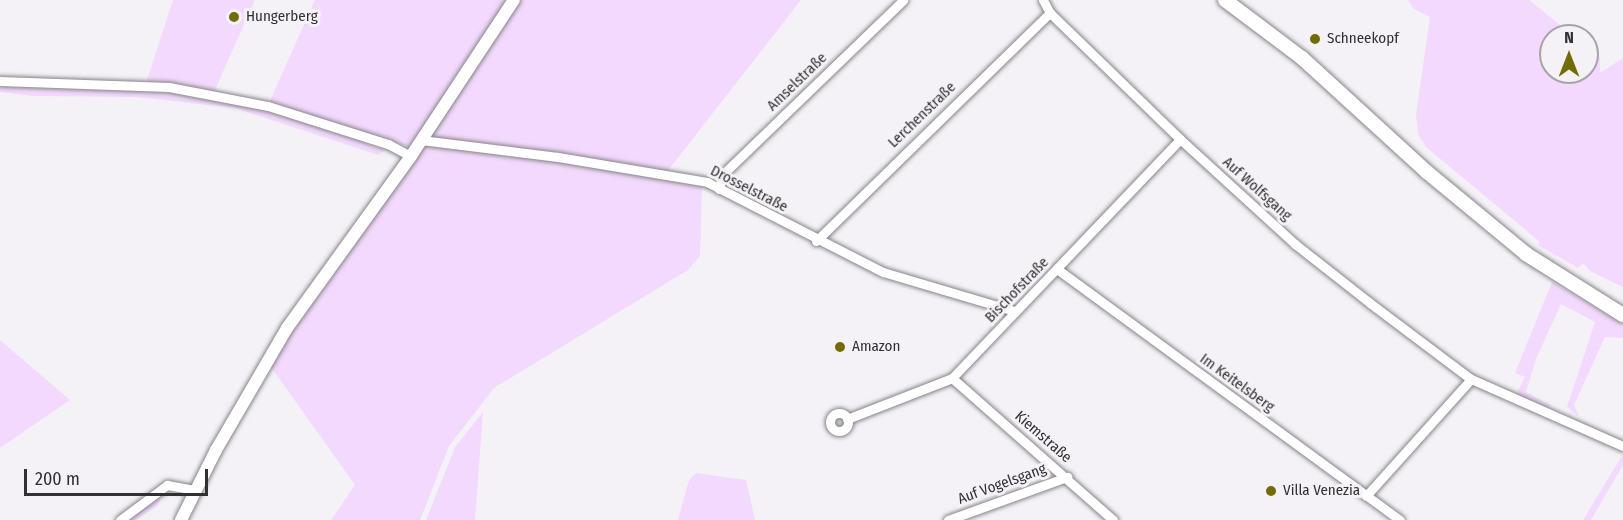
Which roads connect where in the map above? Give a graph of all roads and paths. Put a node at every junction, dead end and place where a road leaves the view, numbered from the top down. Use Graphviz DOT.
graph roads {
  1 [pos="514,0"];
  2 [pos="903,0"];
  3 [pos="1043,0"];
  4 [pos="1225,0"];
  5 [pos="1050,13"];
  6 [pos="0,81"];
  7 [pos="1180,139"];
  8 [pos="421,140"];
  9 [pos="411,156"];
  10 [pos="718,189"];
  11 [pos="816,241"];
  12 [pos="1057,269"];
  13 [pos="1599,301"];
  14 [pos="1623,309"];
  15 [pos="1015,311"];
  16 [pos="1623,315"];
  17 [pos="952,378"];
  18 [pos="1471,379"];
  19 [pos="847,419"];
  20 [pos="1620,444"];
  21 [pos="1067,477"];
  22 [pos="195,490"];
  23 [pos="1366,496"];
  24 [pos="120,520"];
  25 [pos="181,520"];
  26 [pos="948,520"];
  27 [pos="1113,520"];
  28 [pos="1400,520"];
  1 -- 8 [label="main road"];
  2 -- 10 [label="street, Amselstraße"];
  3 -- 5 [label="street, Auf Wolfsgang"];
  4 -- 13 [label="highway"];
  5 -- 7 [label="street, Auf Wolfsgang"];
  5 -- 11 [label="street, Lerchenstraße"];
  6 -- 9 [label="street"];
  7 -- 12 [label="street, Bischofstraße"];
  7 -- 18 [label="street, Auf Wolfsgang"];
  8 -- 9 [label="main road"];
  8 -- 10 [label="street, Drosselstraße"];
  9 -- 22 [label="main road"];
  10 -- 11 [label="street, Drosselstraße"];
  11 -- 15 [label="street, Drosselstraße"];
  12 -- 15 [label="street, Bischofstraße"];
  12 -- 23 [label="street, Im Keitelsberg"];
  13 -- 14 [label="highway"];
  13 -- 16 [label="highway"];
  15 -- 17 [label="street, Bischofstraße"];
  17 -- 19 [label="street, Bischofstraße"];
  17 -- 21 [label="street, Kiemstraße"];
  18 -- 20 [label="street, Auf Wolfsgang"];
  18 -- 23 [label="street"];
  21 -- 26 [label="street, Auf Vogelsgang"];
  21 -- 27 [label="street, Kiemstraße"];
  22 -- 24 [label="street"];
  22 -- 25 [label="main road"];
  23 -- 28 [label="street, Im Keitelsberg"];
}
